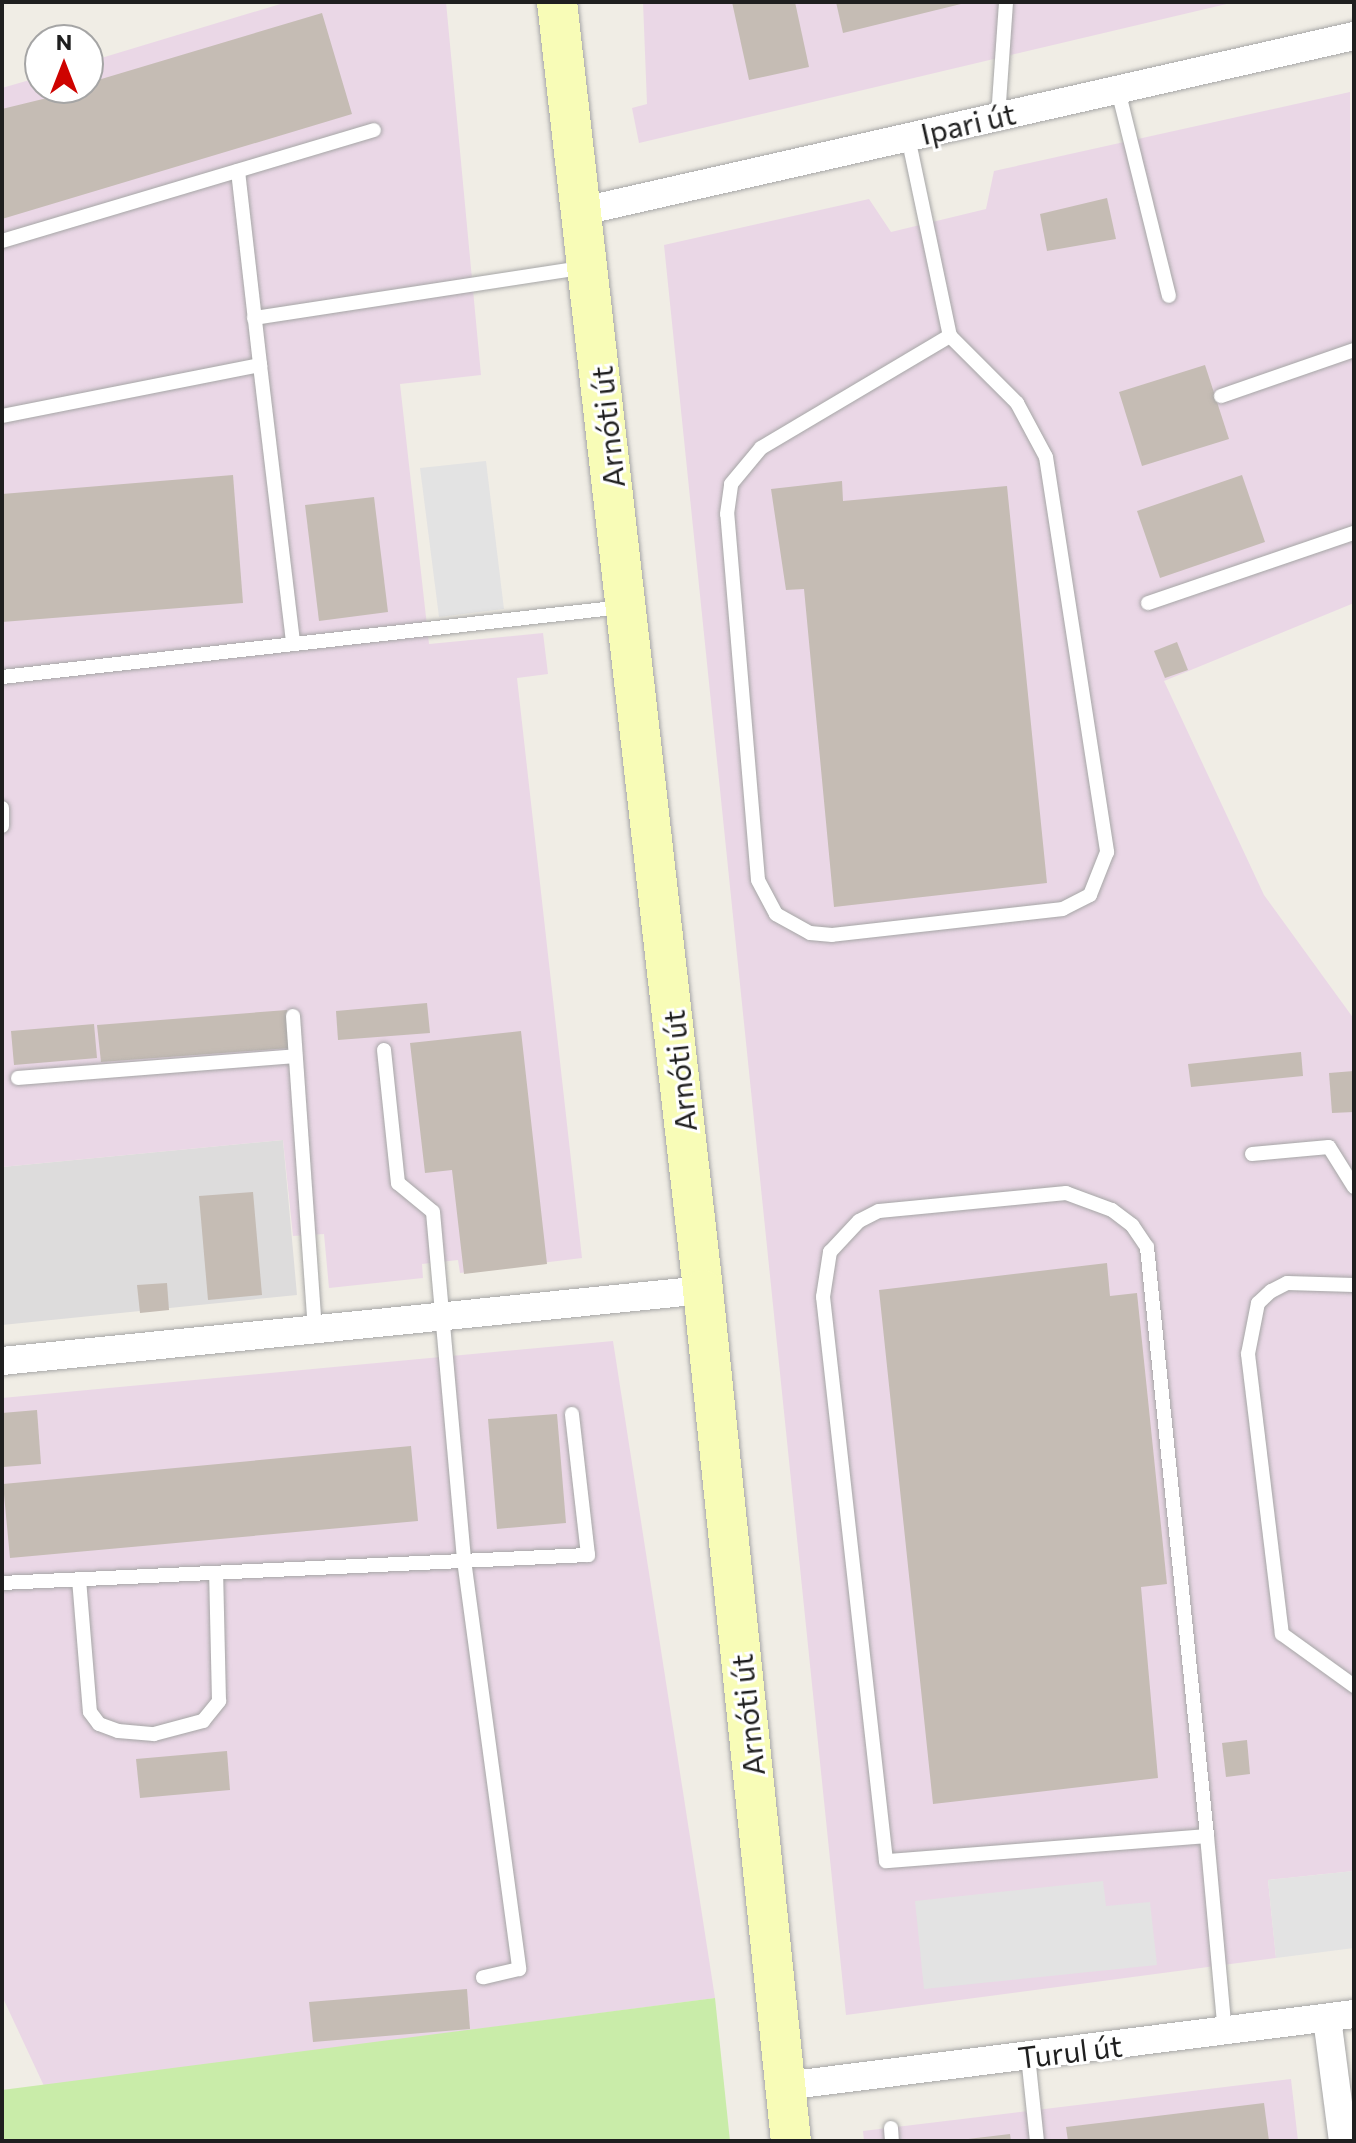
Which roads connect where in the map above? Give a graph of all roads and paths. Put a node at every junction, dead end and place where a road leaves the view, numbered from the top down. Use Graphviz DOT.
graph roads {
  1 [pos="557,2"];
  2 [pos="1006,2"];
  3 [pos="1354,36"];
  4 [pos="1118,90"];
  5 [pos="998,117"];
  6 [pos="374,130"];
  7 [pos="908,137"];
  8 [pos="238,171"];
  9 [pos="583,211"];
  10 [pos="2,241"];
  11 [pos="589,267"];
  12 [pos="1169,296"];
  13 [pos="254,318"];
  14 [pos="950,336"];
  15 [pos="1354,350"];
  16 [pos="260,365"];
  17 [pos="1221,396"];
  18 [pos="2,416"];
  19 [pos="1354,533"];
  20 [pos="1148,603"];
  21 [pos="627,606"];
  22 [pos="293,643"];
  23 [pos="2,677"];
  24 [pos="2,808"];
  25 [pos="2,826"];
  26 [pos="293,1016"];
  27 [pos="384,1050"];
  28 [pos="295,1056"];
  29 [pos="18,1078"];
  30 [pos="1252,1154"];
  31 [pos="1354,1187"];
  32 [pos="1354,1285"];
  33 [pos="703,1290"];
  34 [pos="445,1316"];
  35 [pos="315,1330"];
  36 [pos="2,1361"];
  37 [pos="572,1414"];
  38 [pos="464,1560"];
  39 [pos="216,1573"];
  40 [pos="79,1579"];
  41 [pos="2,1583"];
  42 [pos="1354,1686"];
  43 [pos="1207,1836"];
  44 [pos="483,1977"];
  45 [pos="1341,2016"];
  46 [pos="1225,2032"];
  47 [pos="1028,2056"];
  48 [pos="785,2086"];
  49 [pos="791,2141"];
  50 [pos="1037,2141"];
  51 [pos="1343,2141"];
  1 -- 9 [label="main road, Arnóti út"];
  2 -- 5 [label="lane"];
  3 -- 4 [label="street, Ipari út"];
  4 -- 5 [label="street, Ipari út"];
  4 -- 12 [label="lane"];
  5 -- 7 [label="street, Ipari út"];
  6 -- 8 [label="lane"];
  7 -- 9 [label="street, Ipari út"];
  7 -- 14 [label="lane"];
  8 -- 10 [label="lane"];
  8 -- 13 [label="lane"];
  9 -- 11 [label="main road, Arnóti út"];
  11 -- 13 [label="lane"];
  11 -- 21 [label="main road, Arnóti út"];
  13 -- 16 [label="lane"];
  14 -- 14 [label="lane"];
  15 -- 17 [label="lane"];
  16 -- 18 [label="lane"];
  16 -- 22 [label="lane"];
  19 -- 20 [label="lane"];
  21 -- 22 [label="lane"];
  21 -- 33 [label="main road, Arnóti út"];
  22 -- 23 [label="lane"];
  24 -- 25 [label="lane"];
  26 -- 28 [label="lane"];
  27 -- 34 [label="lane"];
  28 -- 29 [label="lane"];
  28 -- 35 [label="lane"];
  30 -- 31 [label="lane"];
  32 -- 42 [label="lane"];
  33 -- 34 [label="street"];
  33 -- 48 [label="main road, Arnóti út"];
  34 -- 35 [label="street"];
  34 -- 38 [label="lane"];
  35 -- 36 [label="street"];
  37 -- 38 [label="lane"];
  38 -- 39 [label="lane"];
  38 -- 44 [label="lane"];
  39 -- 40 [label="lane"];
  39 -- 40 [label="lane"];
  40 -- 41 [label="lane"];
  43 -- 43 [label="lane"];
  43 -- 46 [label="lane"];
  45 -- 46 [label="street, Turul út"];
  45 -- 51 [label="street"];
  46 -- 47 [label="street, Turul út"];
  47 -- 48 [label="street, Turul út"];
  47 -- 50 [label="lane"];
  48 -- 49 [label="main road, Arnóti út"];
}
